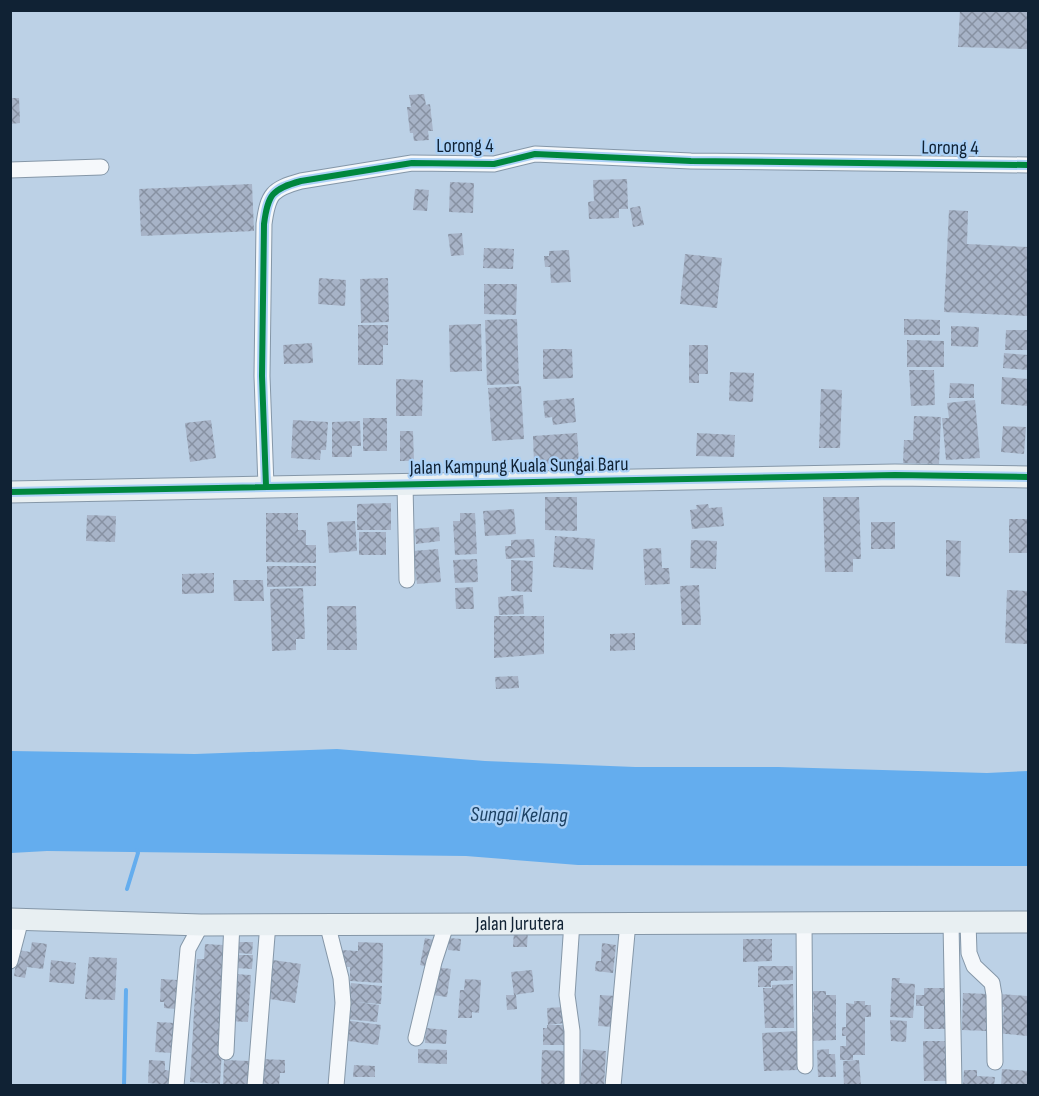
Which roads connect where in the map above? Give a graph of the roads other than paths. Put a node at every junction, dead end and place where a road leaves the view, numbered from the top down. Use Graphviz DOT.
graph roads {
  1 [pos="1029,165"];
  2 [pos="101,167"];
  3 [pos="10,170"];
  4 [pos="1029,477"];
  5 [pos="405,484"];
  6 [pos="266,486"];
  7 [pos="10,492"];
  8 [pos="406,580"];
  9 [pos="16,919"];
  10 [pos="447,922"];
  11 [pos="572,922"];
  12 [pos="628,922"];
  13 [pos="804,922"];
  14 [pos="959,922"];
  15 [pos="1029,922"];
  16 [pos="232,923"];
  17 [pos="268,923"];
  18 [pos="327,923"];
  19 [pos="201,925"];
  20 [pos="10,961"];
  21 [pos="416,1038"];
  22 [pos="226,1052"];
  23 [pos="995,1062"];
  24 [pos="805,1066"];
  25 [pos="176,1086"];
  26 [pos="255,1086"];
  27 [pos="336,1086"];
  28 [pos="572,1086"];
  29 [pos="613,1086"];
  30 [pos="954,1086"];
  1 -- 6 [label="street, Lorong 4"];
  2 -- 3 [label="street"];
  4 -- 5 [label="street, Jalan Kampung Kuala Sungai Baru"];
  5 -- 6 [label="street, Jalan Kampung Kuala Sungai Baru"];
  5 -- 8 [label="street"];
  6 -- 7 [label="street, Jalan Kampung Kuala Sungai Baru"];
  9 -- 19 [label="street, Jalan Jurutera"];
  9 -- 20 [label="street"];
  10 -- 11 [label="street, Jalan Jurutera"];
  10 -- 18 [label="street, Jalan Jurutera"];
  10 -- 21 [label="street"];
  11 -- 12 [label="street, Jalan Jurutera"];
  11 -- 28 [label="street"];
  12 -- 13 [label="street, Jalan Jurutera"];
  12 -- 29 [label="street"];
  13 -- 14 [label="street, Jalan Jurutera"];
  13 -- 24 [label="street"];
  14 -- 15 [label="street, Jalan Jurutera"];
  14 -- 23 [label="street"];
  14 -- 30 [label="street"];
  16 -- 17 [label="street, Jalan Jurutera"];
  16 -- 19 [label="street, Jalan Jurutera"];
  16 -- 22 [label="street"];
  17 -- 18 [label="street, Jalan Jurutera"];
  17 -- 26 [label="street"];
  18 -- 27 [label="street"];
  19 -- 25 [label="street"];
}
